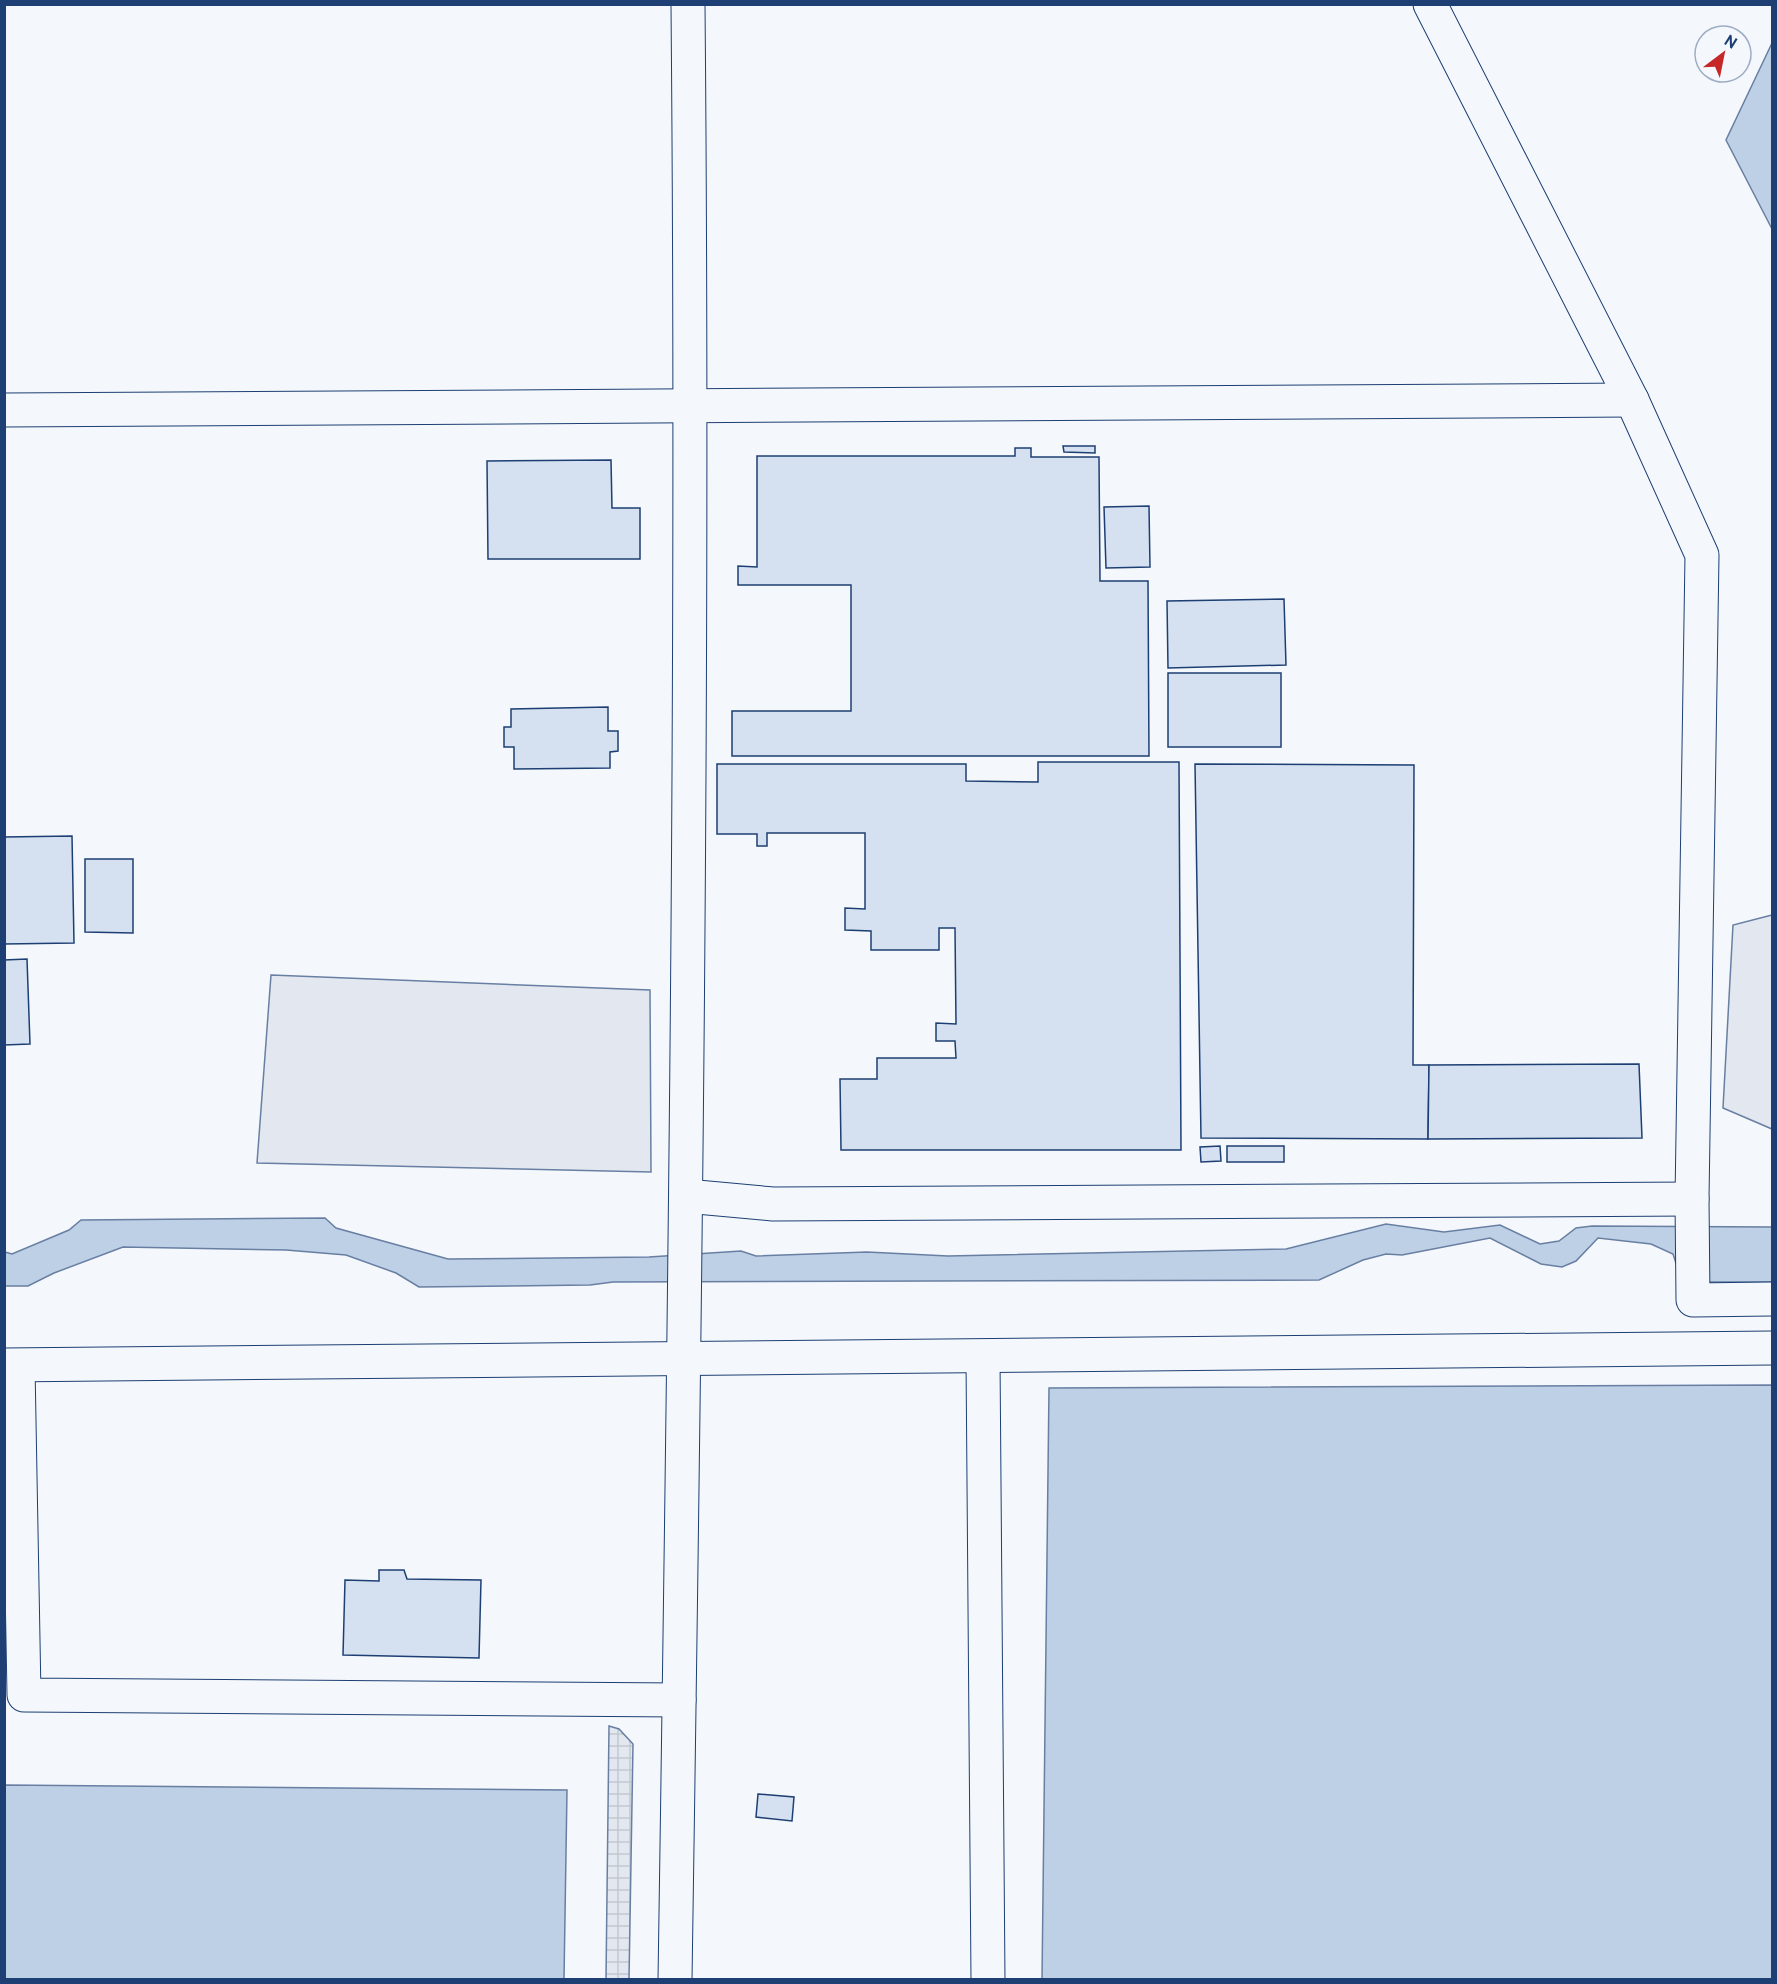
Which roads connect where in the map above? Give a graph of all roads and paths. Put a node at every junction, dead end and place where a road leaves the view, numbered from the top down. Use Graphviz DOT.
graph roads {
  1 [pos="688,4"];
  2 [pos="1430,4"];
  3 [pos="1632,400"];
  4 [pos="692,406"];
  5 [pos="4,410"];
  6 [pos="1692,1199"];
  7 [pos="686,1201"];
  8 [pos="1773,1299"];
  9 [pos="1773,1348"];
  10 [pos="684,1358"];
  11 [pos="983,1358"];
  12 [pos="11,1366"];
  13 [pos="679,1700"];
  14 [pos="675,1980"];
  15 [pos="988,1980"];
  1 -- 4 [label="street"];
  2 -- 3 [label="street"];
  3 -- 4 [label="street"];
  3 -- 6 [label="street"];
  4 -- 5 [label="street"];
  4 -- 7 [label="street"];
  6 -- 7 [label="street"];
  6 -- 8 [label="street"];
  7 -- 10 [label="street"];
  9 -- 11 [label="street"];
  10 -- 11 [label="street"];
  10 -- 12 [label="street"];
  10 -- 13 [label="street"];
  11 -- 15 [label="street"];
  12 -- 13 [label="street"];
  13 -- 14 [label="street"];
}
